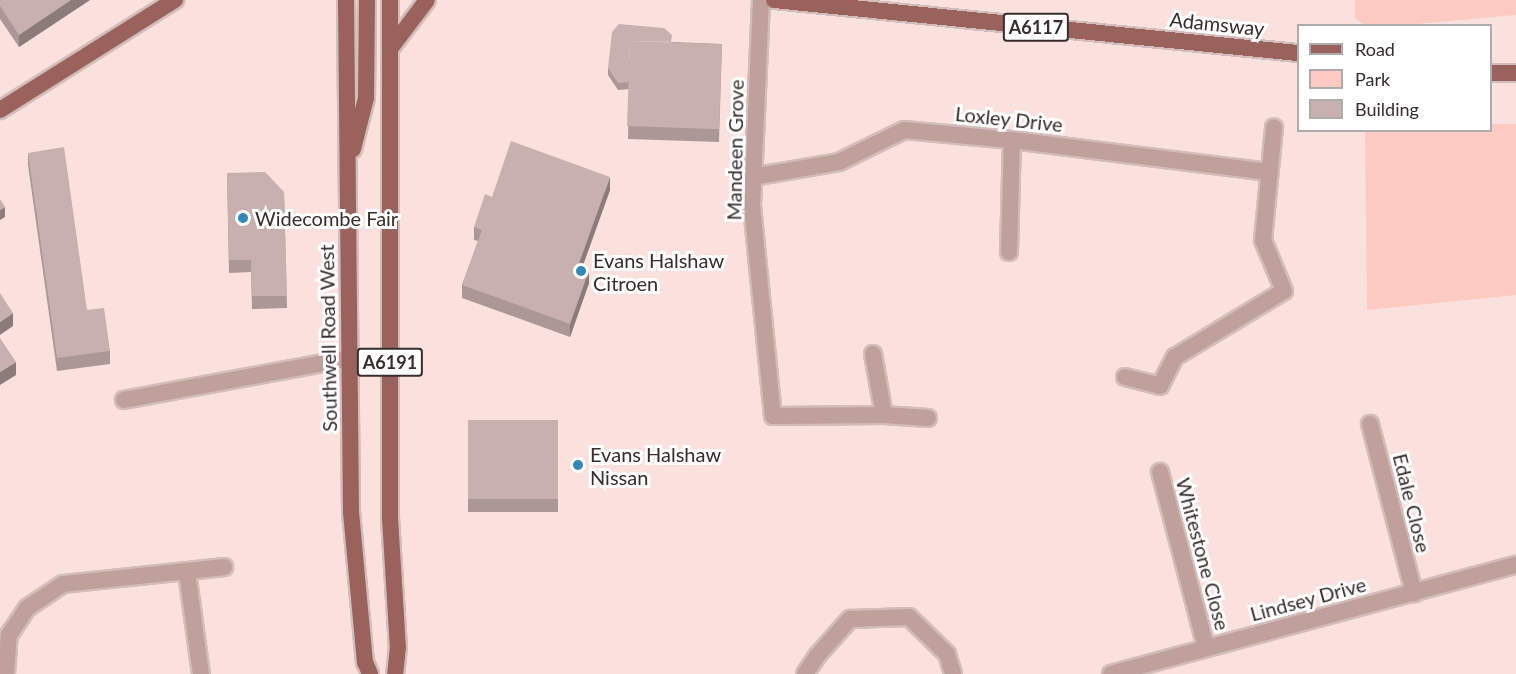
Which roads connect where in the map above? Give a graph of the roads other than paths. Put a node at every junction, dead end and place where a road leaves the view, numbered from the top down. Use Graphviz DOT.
graph roads {
  1 [pos="175,0"];
  2 [pos="346,0"];
  3 [pos="367,0"];
  4 [pos="390,0"];
  5 [pos="427,0"];
  6 [pos="760,0"];
  7 [pos="774,0"];
  8 [pos="390,49"];
  9 [pos="1297,53"];
  10 [pos="1492,72"];
  11 [pos="1516,73"];
  12 [pos="0,110"];
  13 [pos="1274,128"];
  14 [pos="1012,140"];
  15 [pos="348,170"];
  16 [pos="1269,172"];
  17 [pos="752,177"];
  18 [pos="1009,252"];
  19 [pos="873,354"];
  20 [pos="350,358"];
  21 [pos="1125,377"];
  22 [pos="124,400"];
  23 [pos="884,415"];
  24 [pos="928,418"];
  25 [pos="1370,424"];
  26 [pos="1160,472"];
  27 [pos="1516,565"];
  28 [pos="224,567"];
  29 [pos="187,572"];
  30 [pos="1414,593"];
  31 [pos="1206,647"];
  32 [pos="6,674"];
  33 [pos="201,674"];
  34 [pos="370,674"];
  35 [pos="395,674"];
  36 [pos="805,674"];
  37 [pos="953,674"];
  38 [pos="1111,674"];
  1 -- 12 [label="main road"];
  2 -- 15 [label="main road, Southwell Road West / A6191"];
  3 -- 15 [label="main road"];
  4 -- 8 [label="main road, A6191"];
  5 -- 8 [label="main road"];
  6 -- 17 [label="street, Mandeen Grove"];
  7 -- 9 [label="main road, Adamsway / A6117"];
  8 -- 35 [label="main road, A6191"];
  10 -- 11 [label="main road"];
  13 -- 16 [label="street"];
  14 -- 16 [label="street, Loxley Drive"];
  14 -- 17 [label="street, Loxley Drive"];
  14 -- 18 [label="street"];
  15 -- 20 [label="main road, Southwell Road West / A6191"];
  16 -- 21 [label="street"];
  17 -- 23 [label="street, Mandeen Grove"];
  19 -- 23 [label="street"];
  20 -- 22 [label="street"];
  20 -- 34 [label="main road, Southwell Road West / A6191"];
  23 -- 24 [label="street"];
  25 -- 30 [label="street, Edale Close"];
  26 -- 31 [label="street, Whitestone Close"];
  27 -- 30 [label="street, Lindsey Drive"];
  28 -- 29 [label="street"];
  29 -- 32 [label="street"];
  29 -- 33 [label="street"];
  30 -- 31 [label="street, Lindsey Drive"];
  31 -- 38 [label="street, Lindsey Drive"];
  36 -- 37 [label="street"];
}
